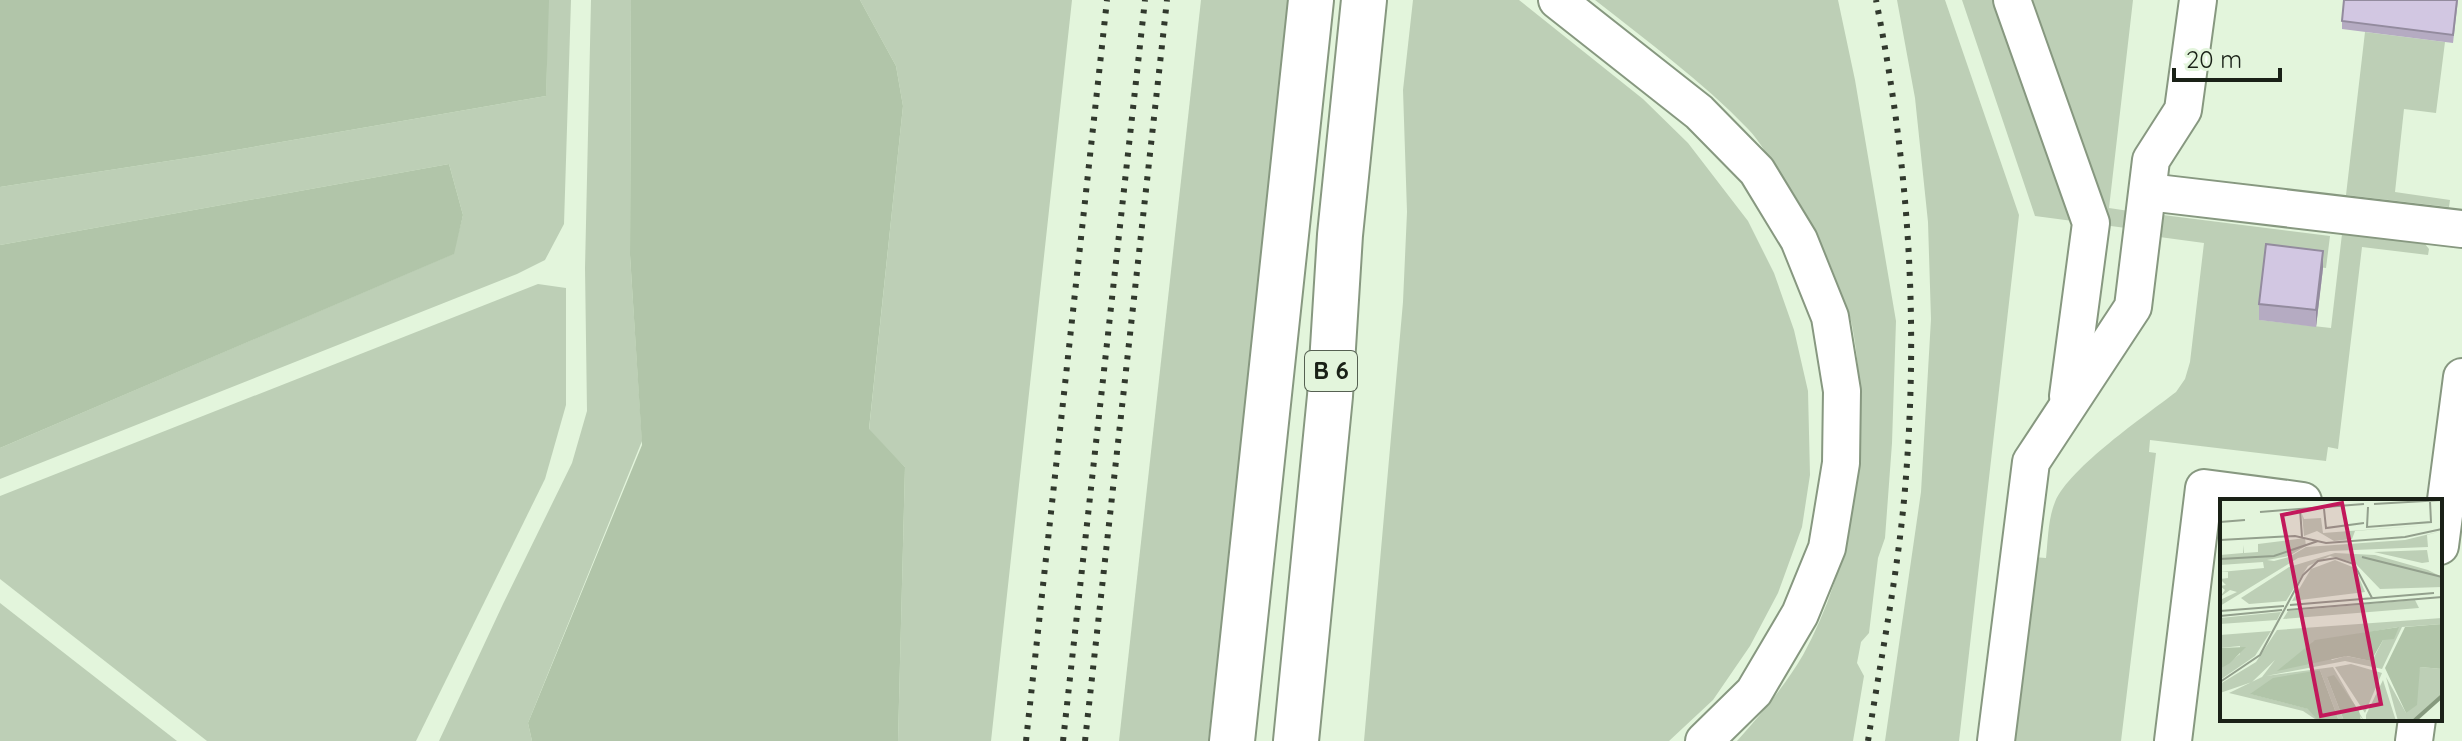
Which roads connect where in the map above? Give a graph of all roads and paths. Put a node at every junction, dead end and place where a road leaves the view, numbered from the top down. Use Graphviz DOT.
graph roads {
  1 [pos="1311,0"];
  2 [pos="1364,0"];
  3 [pos="1557,0"];
  4 [pos="2012,0"];
  5 [pos="2198,0"];
  6 [pos="2148,192"];
  7 [pos="2462,229"];
  8 [pos="2462,377"];
  9 [pos="2067,407"];
  10 [pos="2288,499"];
  11 [pos="2442,521"];
  12 [pos="2417,721"];
  13 [pos="1232,741"];
  14 [pos="1296,741"];
  15 [pos="1704,741"];
  16 [pos="1996,741"];
  17 [pos="2173,741"];
  18 [pos="2414,741"];
  1 -- 13 [label="main road, B 6"];
  2 -- 14 [label="main road, B 6"];
  3 -- 15 [label="street"];
  4 -- 9 [label="street"];
  5 -- 6 [label="street"];
  6 -- 7 [label="street"];
  6 -- 9 [label="street"];
  8 -- 11 [label="street"];
  9 -- 16 [label="street"];
  10 -- 17 [label="street"];
  12 -- 18 [label="street"];
}
